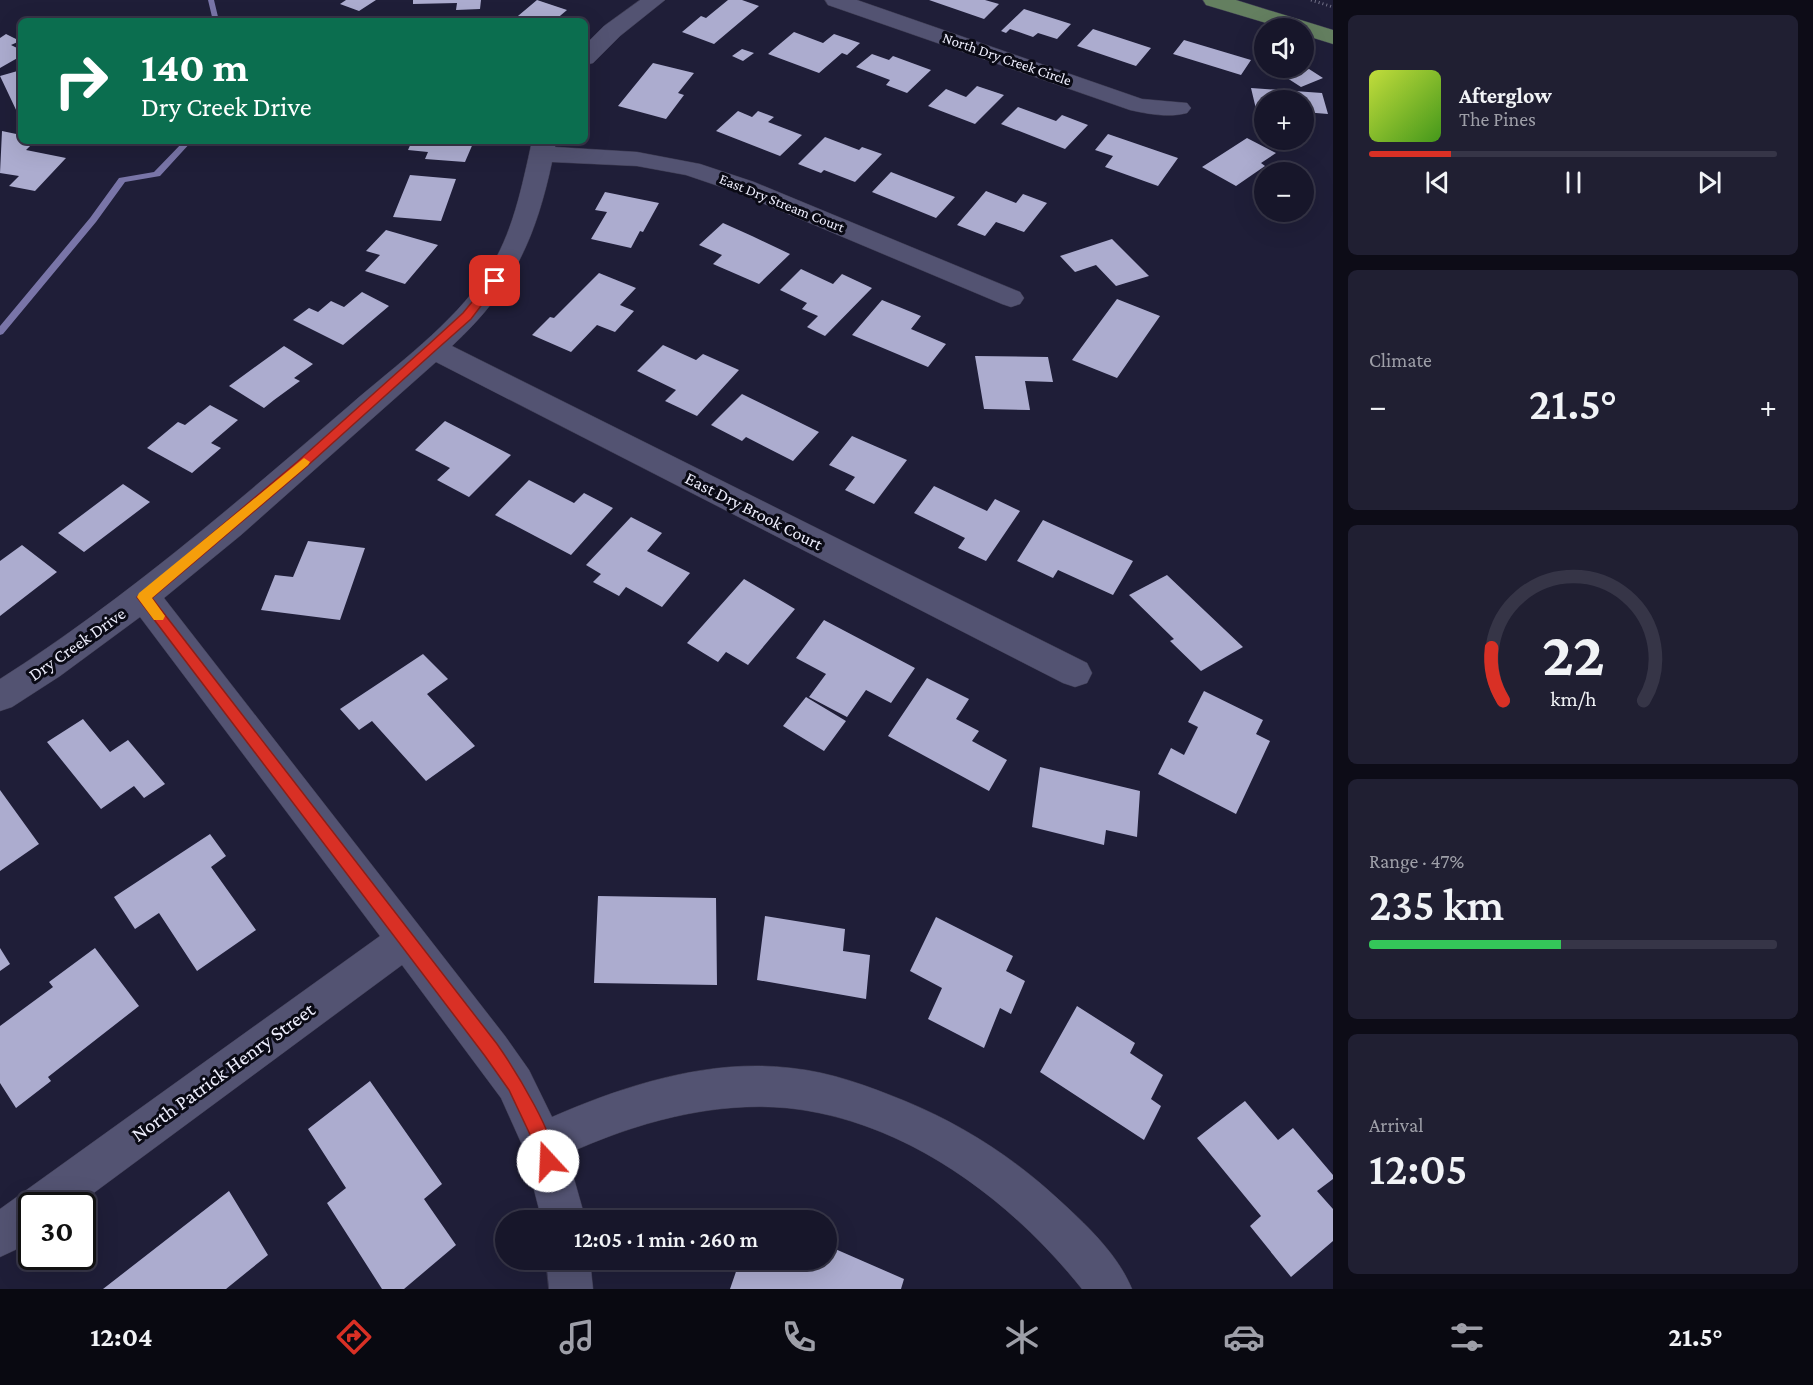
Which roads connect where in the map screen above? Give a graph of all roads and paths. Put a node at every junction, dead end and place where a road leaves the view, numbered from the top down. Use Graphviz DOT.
graph roads {
  1 [pos="654,0"];
  2 [pos="836,0"];
  3 [pos="1214,0"];
  4 [pos="1311,0"];
  5 [pos="1333,7"];
  6 [pos="1333,37"];
  7 [pos="588,55"];
  8 [pos="1179,108"];
  9 [pos="543,147"];
  10 [pos="1011,298"];
  11 [pos="432,348"];
  12 [pos="144,597"];
  13 [pos="1075,673"];
  14 [pos="0,696"];
  15 [pos="406,939"];
  16 [pos="543,1143"];
  17 [pos="59,1192"];
  18 [pos="561,1210"];
  19 [pos="18,1222"];
  20 [pos="0,1235"];
  21 [pos="569,1270"];
  22 [pos="571,1289"];
  23 [pos="1110,1289"];
  1 -- 7 [label="street"];
  2 -- 8 [label="street, North Dry Creek Circle"];
  3 -- 6 [label="main road"];
  4 -- 5 [label="path"];
  9 -- 10 [label="street, East Dry Stream Court"];
  9 -- 11 [label="street, Dry Creek Drive"];
  11 -- 12 [label="street, Dry Creek Drive"];
  11 -- 13 [label="street, East Dry Brook Court"];
  12 -- 14 [label="street, Dry Creek Drive"];
  12 -- 15 [label="street"];
  15 -- 16 [label="street"];
  15 -- 17 [label="street, North Patrick Henry Street"];
  16 -- 18 [label="street"];
  16 -- 23 [label="street"];
  19 -- 20 [label="street"];
  21 -- 22 [label="street"];
}
